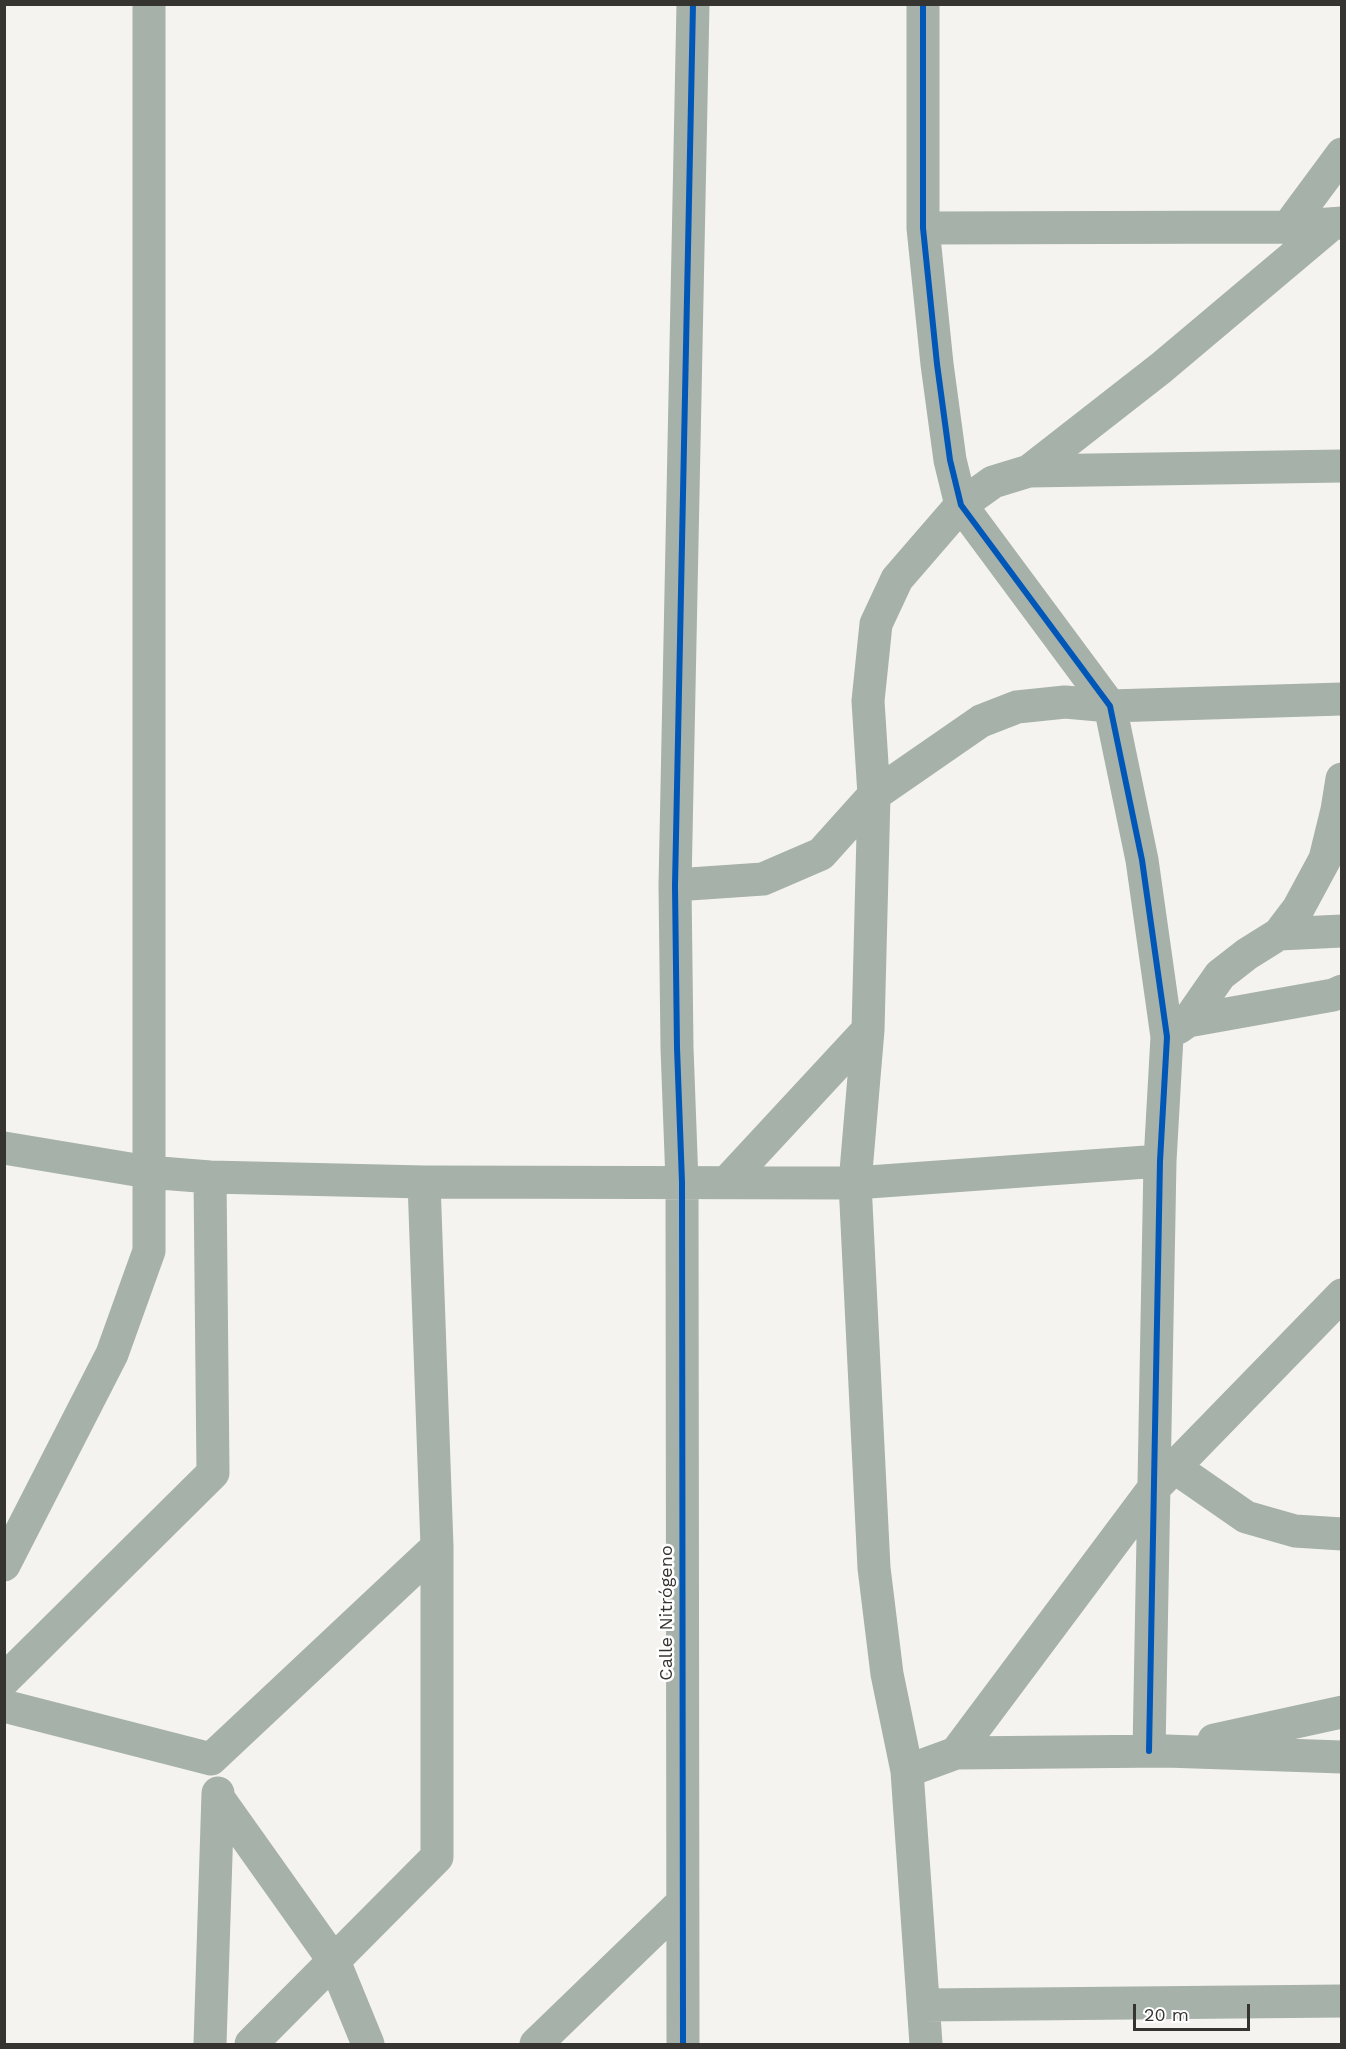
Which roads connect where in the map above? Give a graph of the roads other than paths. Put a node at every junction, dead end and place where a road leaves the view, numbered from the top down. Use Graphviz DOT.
graph roads {
  1 [pos="149,4"];
  2 [pos="693,4"];
  3 [pos="923,4"];
  4 [pos="1341,154"];
  5 [pos="1337,223"];
  6 [pos="1288,227"];
  7 [pos="922,228"];
  8 [pos="1341,466"];
  9 [pos="1029,471"];
  10 [pos="961,505"];
  11 [pos="1341,699"];
  12 [pos="1110,706"];
  13 [pos="1341,778"];
  14 [pos="874,795"];
  15 [pos="675,885"];
  16 [pos="1341,931"];
  17 [pos="1280,934"];
  18 [pos="1341,991"];
  19 [pos="1178,1029"];
  20 [pos="868,1030"];
  21 [pos="4,1148"];
  22 [pos="1160,1161"];
  23 [pos="148,1172"];
  24 [pos="210,1177"];
  25 [pos="424,1182"];
  26 [pos="682,1182"];
  27 [pos="727,1182"];
  28 [pos="855,1183"];
  29 [pos="1341,1295"];
  30 [pos="1164,1478"];
  31 [pos="1341,1534"];
  32 [pos="437,1547"];
  33 [pos="4,1565"];
  34 [pos="4,1680"];
  35 [pos="4,1706"];
  36 [pos="1341,1712"];
  37 [pos="1157,1751"];
  38 [pos="956,1753"];
  39 [pos="1341,1757"];
  40 [pos="211,1759"];
  41 [pos="907,1771"];
  42 [pos="219,1799"];
  43 [pos="682,1903"];
  44 [pos="334,1960"];
  45 [pos="1341,2001"];
  46 [pos="924,2005"];
  47 [pos="210,2044"];
  48 [pos="252,2044"];
  49 [pos="368,2044"];
  50 [pos="536,2044"];
  51 [pos="683,2044"];
  52 [pos="926,2044"];
  1 -- 23 [label="street"];
  2 -- 15 [label="street, Calle Nitrógeno"];
  3 -- 7 [label="street"];
  4 -- 6 [label="street"];
  5 -- 6 [label="street"];
  5 -- 9 [label="street"];
  6 -- 7 [label="street"];
  7 -- 10 [label="street"];
  8 -- 9 [label="street"];
  9 -- 10 [label="street"];
  10 -- 12 [label="street"];
  10 -- 14 [label="street"];
  11 -- 12 [label="street"];
  12 -- 14 [label="street"];
  12 -- 19 [label="street"];
  13 -- 17 [label="street"];
  14 -- 15 [label="street"];
  14 -- 20 [label="street"];
  15 -- 26 [label="street, Calle Nitrógeno"];
  16 -- 17 [label="street"];
  17 -- 19 [label="street"];
  18 -- 19 [label="street"];
  19 -- 22 [label="street"];
  20 -- 27 [label="street"];
  20 -- 28 [label="street"];
  21 -- 23 [label="street"];
  22 -- 28 [label="street"];
  22 -- 30 [label="street"];
  23 -- 24 [label="street"];
  23 -- 33 [label="street"];
  24 -- 25 [label="street"];
  24 -- 34 [label="street"];
  25 -- 26 [label="street"];
  25 -- 32 [label="street"];
  26 -- 27 [label="street"];
  26 -- 43 [label="street, Calle Nitrógeno"];
  27 -- 28 [label="street"];
  28 -- 41 [label="street"];
  29 -- 30 [label="street"];
  30 -- 31 [label="street"];
  30 -- 37 [label="street"];
  30 -- 38 [label="street"];
  32 -- 40 [label="street"];
  32 -- 44 [label="street"];
  35 -- 40 [label="street"];
  36 -- 37 [label="street"];
  37 -- 38 [label="street"];
  37 -- 39 [label="street"];
  38 -- 41 [label="street"];
  40 -- 42 [label="street"];
  41 -- 46 [label="street"];
  42 -- 44 [label="street"];
  42 -- 47 [label="street"];
  43 -- 50 [label="street"];
  43 -- 51 [label="street, Calle Nitrógeno"];
  44 -- 48 [label="street"];
  44 -- 49 [label="street"];
  45 -- 46 [label="street"];
  46 -- 52 [label="street"];
}
